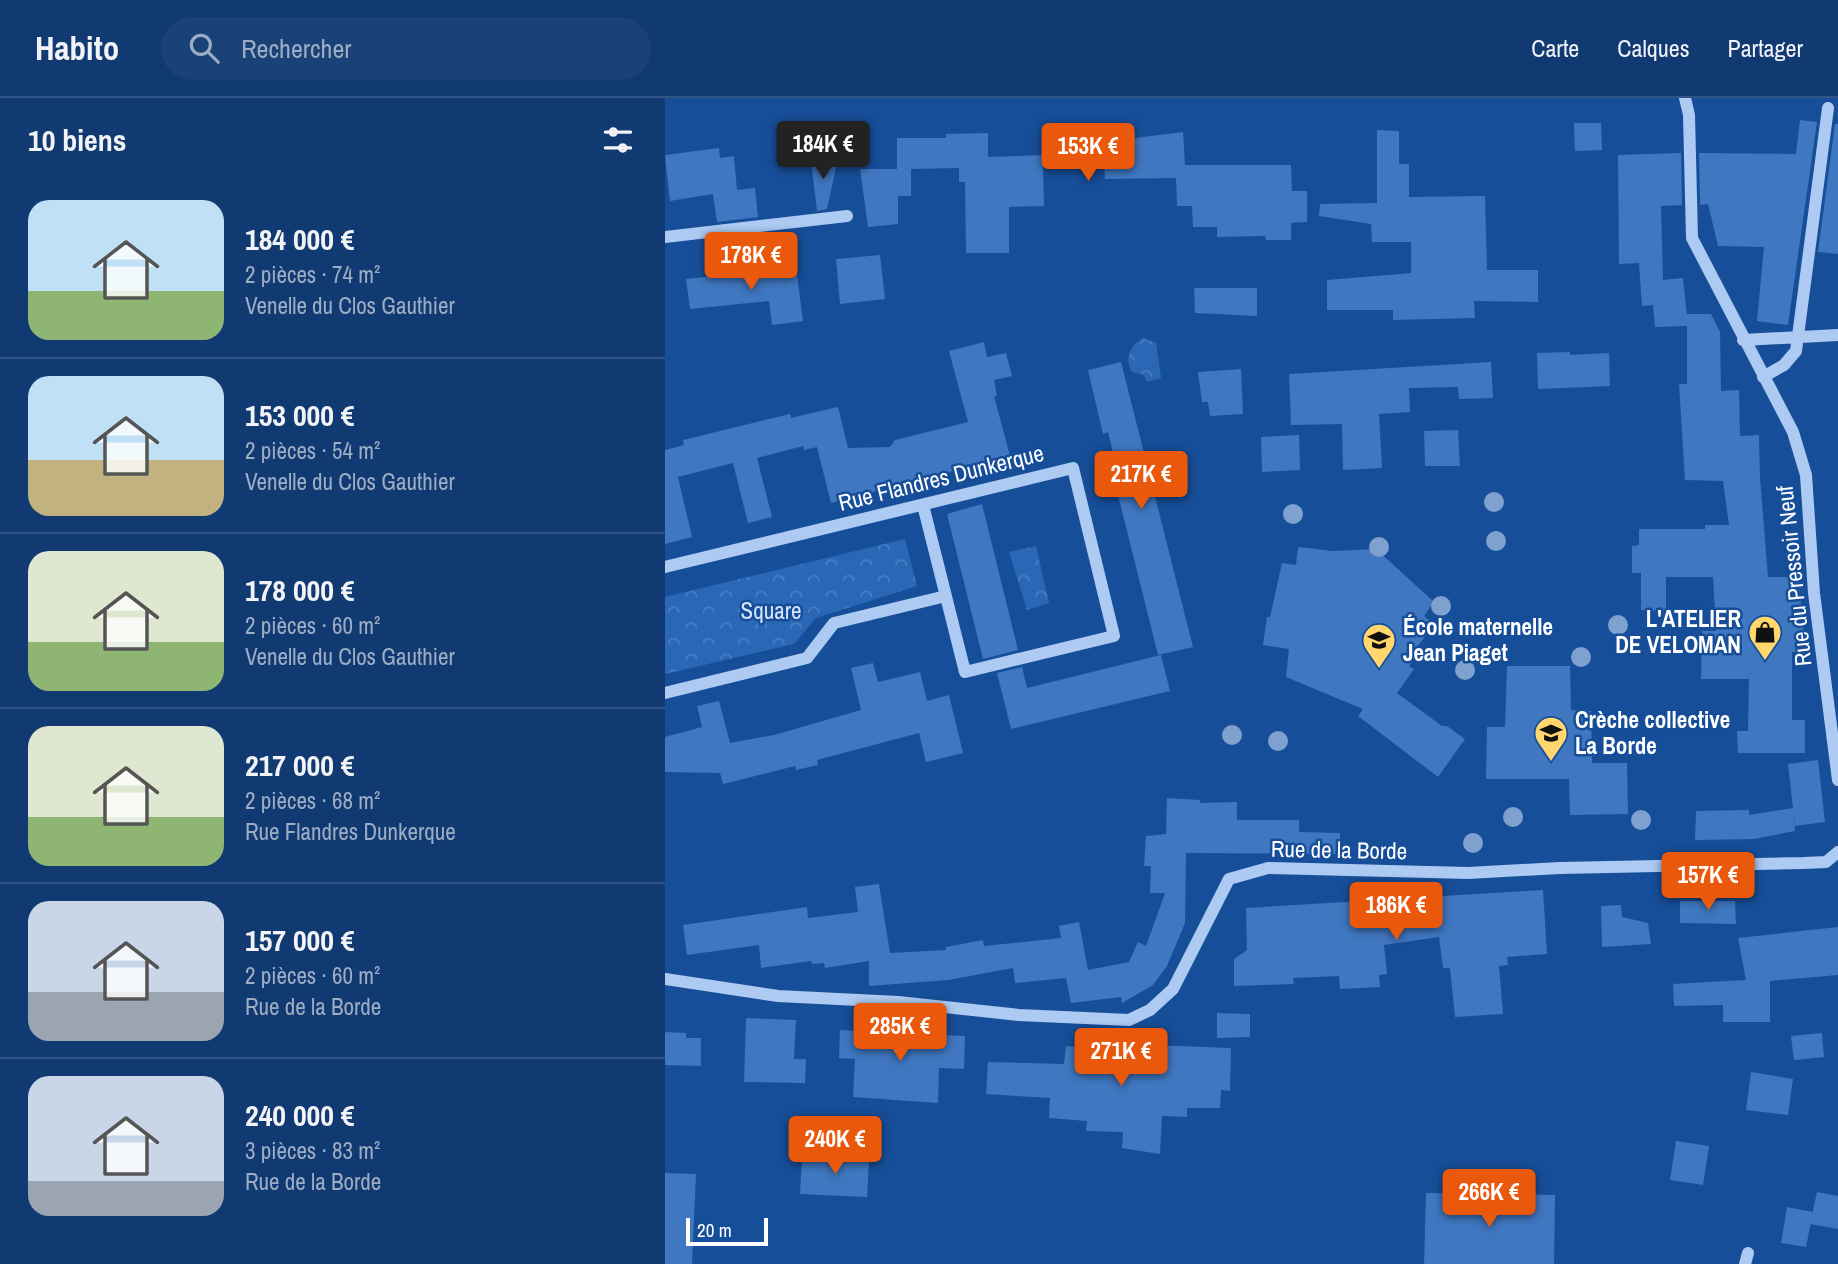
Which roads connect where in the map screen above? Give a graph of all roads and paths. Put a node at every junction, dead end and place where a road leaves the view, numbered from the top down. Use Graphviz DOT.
graph roads {
  1 [pos="1685,98"];
  2 [pos="1828,108"];
  3 [pos="846,216"];
  4 [pos="665,237"];
  5 [pos="1838,335"];
  6 [pos="1798,337"];
  7 [pos="1743,340"];
  8 [pos="1763,377"];
  9 [pos="923,505"];
  10 [pos="665,567"];
  11 [pos="946,596"];
  12 [pos="665,693"];
  13 [pos="1838,780"];
  14 [pos="1838,852"];
  15 [pos="665,979"];
  1 -- 7 [label="street, Rue du Pressoir Neuf"];
  2 -- 6 [label="street"];
  3 -- 4 [label="street"];
  5 -- 6 [label="street"];
  6 -- 7 [label="street"];
  6 -- 8 [label="street"];
  7 -- 8 [label="street, Rue du Pressoir Neuf"];
  8 -- 13 [label="street, Rue du Pressoir Neuf"];
  9 -- 10 [label="street, Rue Flandres Dunkerque"];
  9 -- 11 [label="street"];
  9 -- 11 [label="street, Rue Flandres Dunkerque"];
  11 -- 12 [label="street"];
  14 -- 15 [label="street, Rue de la Borde"];
}
